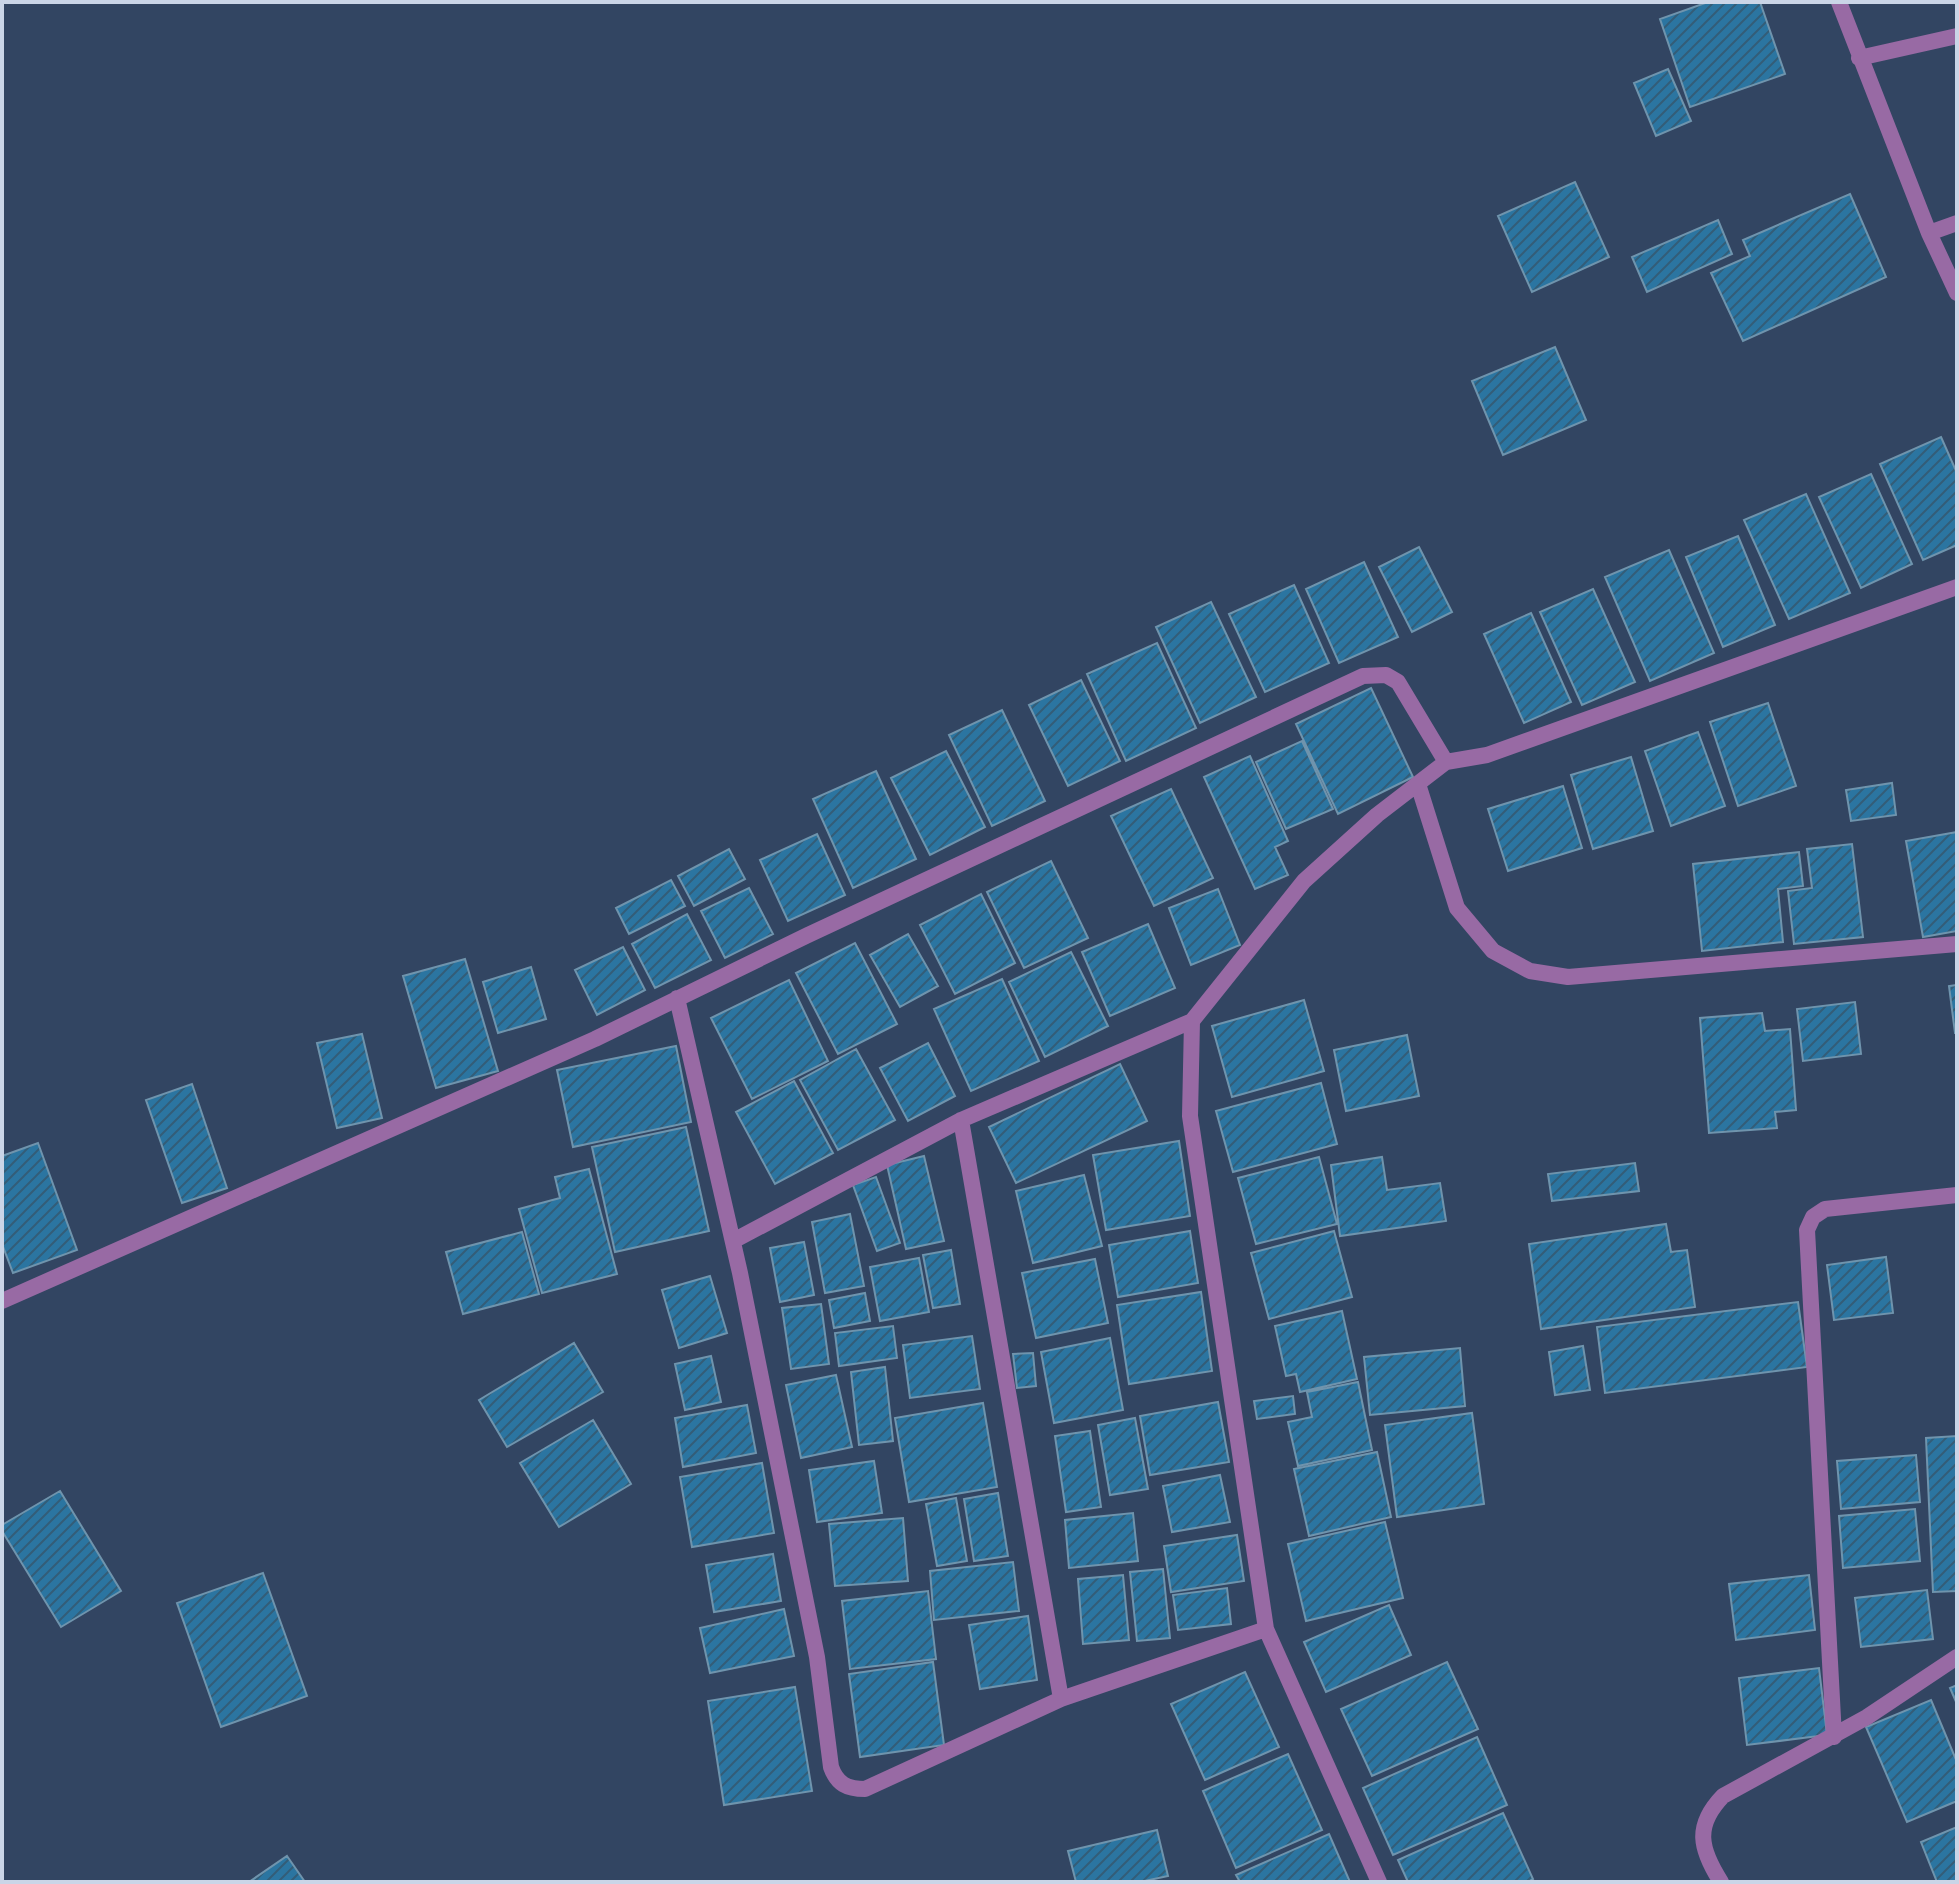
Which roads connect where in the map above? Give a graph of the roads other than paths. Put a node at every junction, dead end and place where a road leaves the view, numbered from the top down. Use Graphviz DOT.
graph roads {
  1 [pos="1839,2"];
  2 [pos="1957,36"];
  3 [pos="1859,58"];
  4 [pos="1957,223"];
  5 [pos="1929,233"];
  6 [pos="1957,293"];
  7 [pos="1957,587"];
  8 [pos="1446,762"];
  9 [pos="1418,784"];
  10 [pos="1957,944"];
  11 [pos="677,998"];
  12 [pos="1192,1021"];
  13 [pos="961,1120"];
  14 [pos="1957,1195"];
  15 [pos="733,1241"];
  16 [pos="2,1301"];
  17 [pos="1266,1629"];
  18 [pos="1957,1657"];
  19 [pos="1061,1699"];
  20 [pos="1834,1737"];
  21 [pos="1379,1882"];
  22 [pos="1721,1882"];
  1 -- 3 [label="street"];
  2 -- 3 [label="street"];
  3 -- 5 [label="street"];
  4 -- 5 [label="street"];
  5 -- 6 [label="street"];
  7 -- 8 [label="street"];
  8 -- 9 [label="street"];
  8 -- 11 [label="street"];
  9 -- 10 [label="street"];
  9 -- 12 [label="street"];
  11 -- 15 [label="street"];
  11 -- 16 [label="street"];
  12 -- 13 [label="street"];
  12 -- 17 [label="street"];
  13 -- 15 [label="street"];
  13 -- 19 [label="street"];
  14 -- 20 [label="street"];
  15 -- 19 [label="street"];
  17 -- 19 [label="street"];
  17 -- 21 [label="street"];
  18 -- 20 [label="street"];
  20 -- 22 [label="street"];
}
